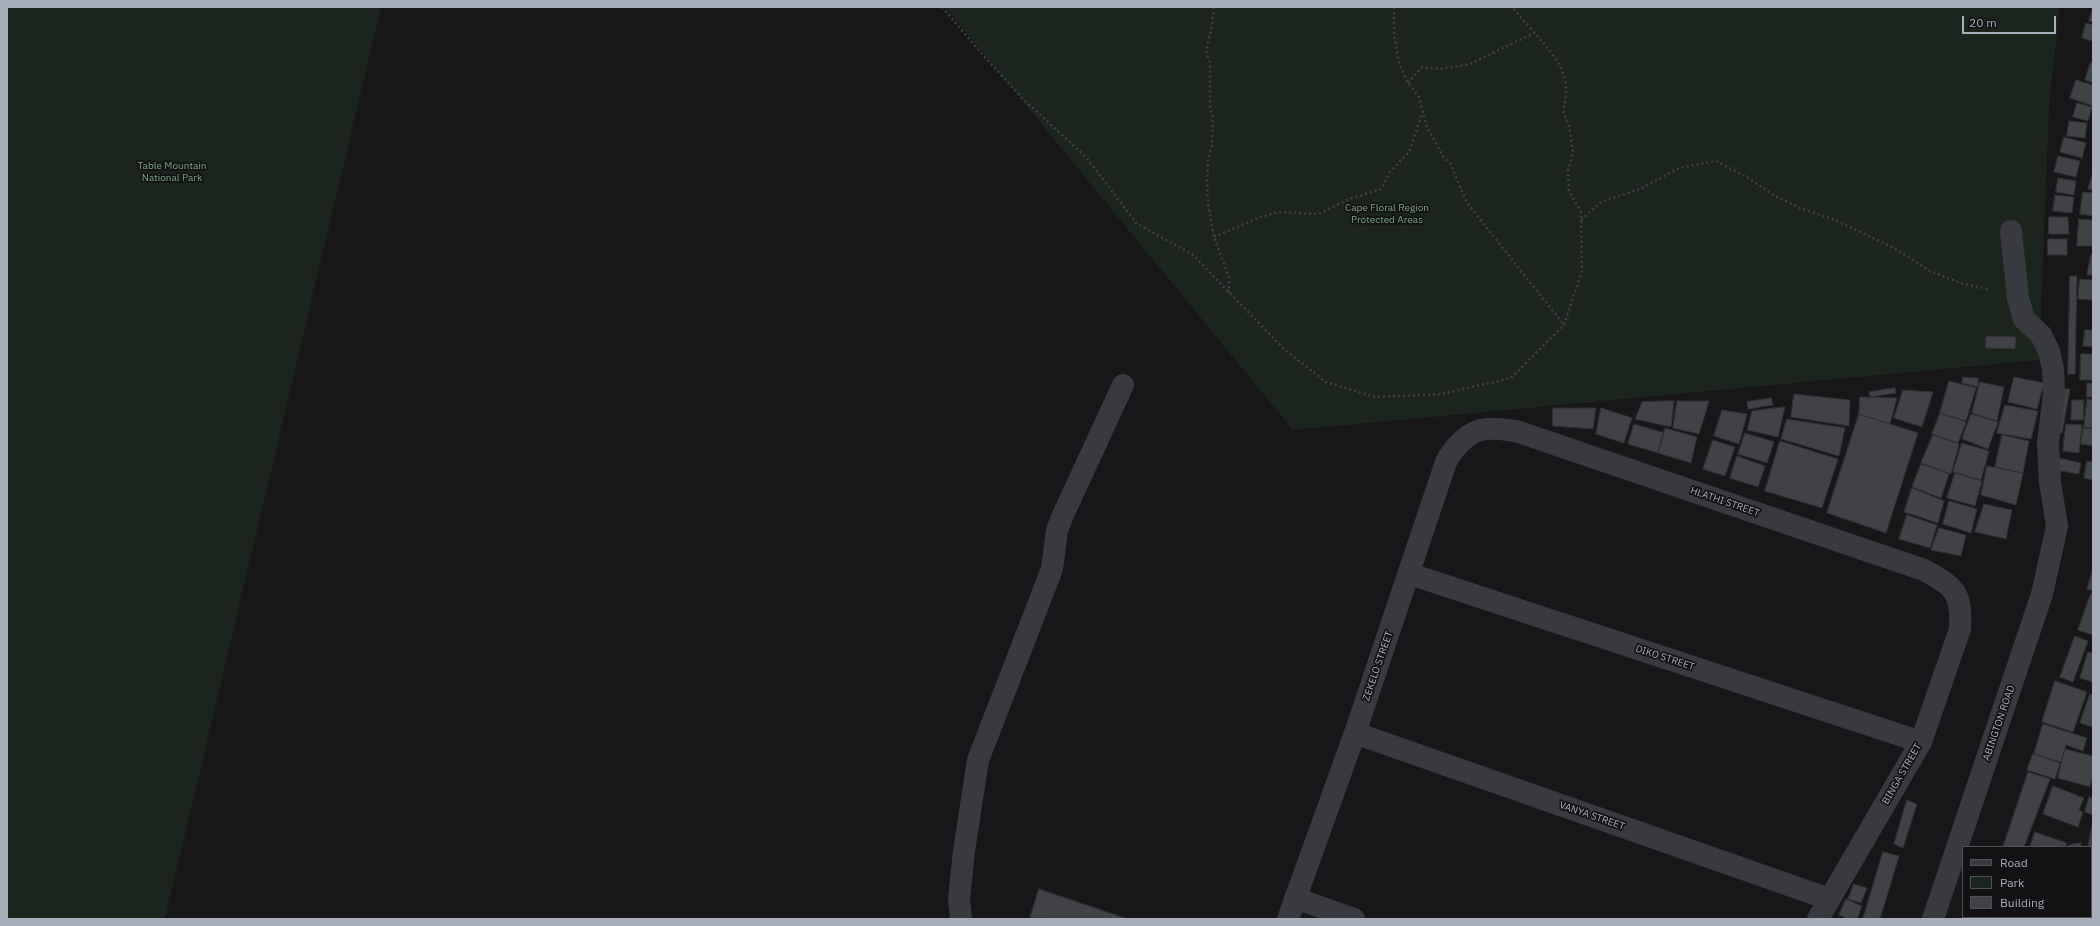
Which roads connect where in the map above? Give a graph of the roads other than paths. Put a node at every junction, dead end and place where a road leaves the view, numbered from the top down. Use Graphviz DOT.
graph roads {
  1 [pos="2011,231"];
  2 [pos="1123,385"];
  3 [pos="1486,429"];
  4 [pos="1410,574"];
  5 [pos="1956,594"];
  6 [pos="1355,733"];
  7 [pos="1921,742"];
  8 [pos="1295,898"];
  9 [pos="1829,899"];
  10 [pos="961,919"];
  11 [pos="1288,919"];
  12 [pos="1354,919"];
  13 [pos="1818,919"];
  14 [pos="1932,919"];
  1 -- 14 [label="street, ABINGTON ROAD"];
  2 -- 10 [label="street"];
  3 -- 4 [label="street, ZEKELO STREET"];
  3 -- 5 [label="street, HLATHI STREET"];
  4 -- 6 [label="street, ZEKELO STREET"];
  4 -- 7 [label="street, DIKO STREET"];
  5 -- 7 [label="street, BINGA STREET"];
  6 -- 8 [label="street, ZEKELO STREET"];
  6 -- 9 [label="street, VANYA STREET"];
  7 -- 9 [label="street, BINGA STREET"];
  8 -- 11 [label="street, ZEKELO STREET"];
  8 -- 12 [label="street"];
  9 -- 13 [label="street, BINGA STREET"];
}
